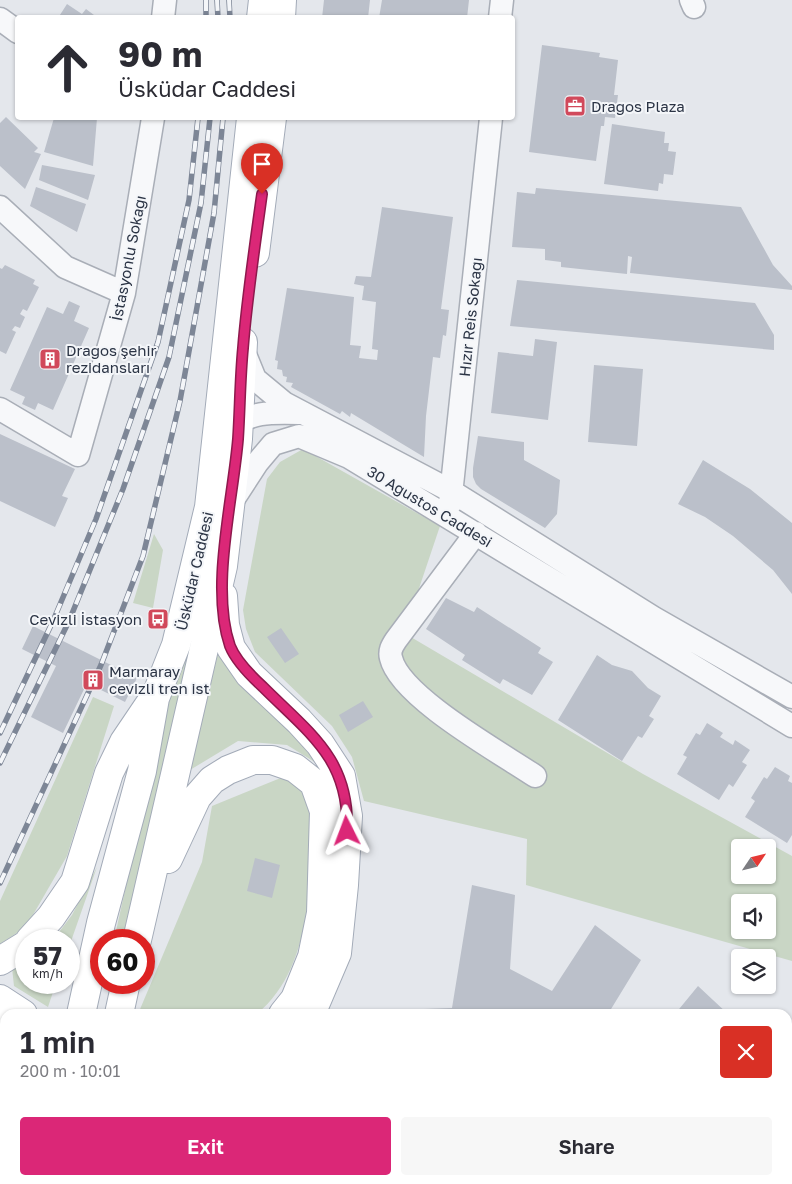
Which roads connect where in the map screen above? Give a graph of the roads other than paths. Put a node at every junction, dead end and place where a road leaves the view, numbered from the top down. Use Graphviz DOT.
graph roads {
  1 [pos="165,0"];
  2 [pos="263,0"];
  3 [pos="282,0"];
  4 [pos="502,0"];
  5 [pos="163,15"];
  6 [pos="261,15"];
  7 [pos="281,15"];
  8 [pos="500,15"];
  9 [pos="0,19"];
  10 [pos="15,30"];
  11 [pos="251,120"];
  12 [pos="272,120"];
  13 [pos="491,120"];
  14 [pos="146,122"];
  15 [pos="0,207"];
  16 [pos="124,293"];
  17 [pos="243,348"];
  18 [pos="0,409"];
  19 [pos="303,413"];
  20 [pos="238,424"];
  21 [pos="214,447"];
  22 [pos="451,491"];
  23 [pos="231,504"];
  24 [pos="449,517"];
  25 [pos="476,533"];
  26 [pos="223,566"];
  27 [pos="649,627"];
  28 [pos="792,697"];
  29 [pos="155,698"];
  30 [pos="792,726"];
  31 [pos="535,776"];
  32 [pos="143,912"];
  33 [pos="40,929"];
  34 [pos="139,929"];
  35 [pos="15,951"];
  36 [pos="0,961"];
  37 [pos="123,994"];
  38 [pos="0,999"];
  39 [pos="15,1009"];
  40 [pos="82,1009"];
  41 [pos="120,1009"];
  42 [pos="287,1009"];
  43 [pos="313,1009"];
  1 -- 5 [label="street"];
  2 -- 6 [label="main road"];
  3 -- 7 [label="main road"];
  4 -- 8 [label="street"];
  9 -- 10 [label="street"];
  11 -- 21 [label="main road, Üsküdar Caddesi"];
  12 -- 17 [label="main road, Üsküdar Caddesi"];
  13 -- 22 [label="street, Hızır Reis Sokağı"];
  14 -- 16 [label="street, İstasyonlu Sokağı"];
  15 -- 16 [label="street"];
  16 -- 18 [label="street, İstasyonlu Sokağı"];
  17 -- 19 [label="street, 30 Ağustos Caddesi"];
  17 -- 20 [label="main road, Üsküdar Caddesi"];
  19 -- 20 [label="street, 30 Ağustos Caddesi"];
  19 -- 22 [label="street, 30 Ağustos Caddesi"];
  20 -- 21 [label="street, 30 Ağustos Caddesi"];
  20 -- 23 [label="main road, Üsküdar Caddesi"];
  21 -- 29 [label="main road, Üsküdar Caddesi"];
  22 -- 24 [label="street, Hızır Reis Sokağı"];
  22 -- 27 [label="street, 30 Ağustos Caddesi"];
  23 -- 24 [label="street, 30 Ağustos Caddesi"];
  23 -- 26 [label="main road, Üsküdar Caddesi"];
  24 -- 25 [label="street, 30 Ağustos Caddesi"];
  25 -- 27 [label="street, 30 Ağustos Caddesi"];
  25 -- 31 [label="street"];
  26 -- 32 [label="main road, Üsküdar Caddesi"];
  26 -- 43 [label="main road"];
  27 -- 28 [label="street, 30 Ağustos Caddesi"];
  27 -- 30 [label="street, 30 Ağustos Caddesi"];
  29 -- 33 [label="main road"];
  29 -- 40 [label="main road, Üsküdar Caddesi"];
  32 -- 34 [label="main road, Üsküdar Caddesi"];
  32 -- 42 [label="main road"];
  35 -- 36 [label="main road"];
  37 -- 41 [label="main road"];
  38 -- 39 [label="main road"];
}
